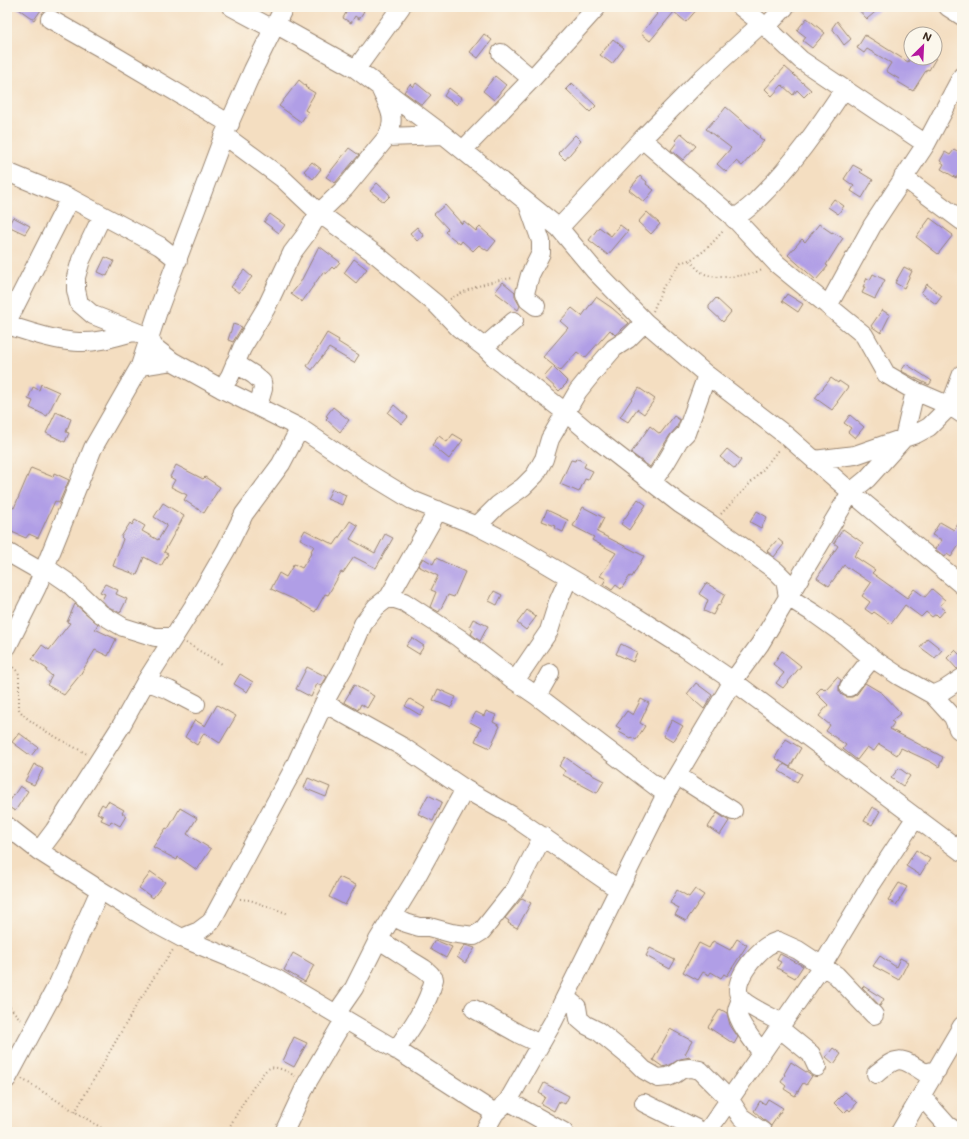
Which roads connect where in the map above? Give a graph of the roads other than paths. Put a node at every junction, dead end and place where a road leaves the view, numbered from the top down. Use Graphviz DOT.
graph roads {
  1 [pos="232,7"];
  2 [pos="284,7"];
  3 [pos="401,7"];
  4 [pos="597,7"];
  5 [pos="741,7"];
  6 [pos="785,7"];
  7 [pos="948,7"];
  8 [pos="962,16"];
  9 [pos="50,19"];
  10 [pos="764,25"];
  11 [pos="274,27"];
  12 [pos="501,53"];
  13 [pos="356,69"];
  14 [pos="962,76"];
  15 [pos="532,80"];
  16 [pos="380,88"];
  17 [pos="844,89"];
  18 [pos="227,130"];
  19 [pos="444,135"];
  20 [pos="386,137"];
  21 [pos="642,139"];
  22 [pos="926,144"];
  23 [pos="463,150"];
  24 [pos="7,172"];
  25 [pos="904,177"];
  26 [pos="70,198"];
  27 [pos="527,204"];
  28 [pos="319,212"];
  29 [pos="102,216"];
  30 [pos="734,219"];
  31 [pos="962,221"];
  32 [pos="559,228"];
  33 [pos="187,236"];
  34 [pos="160,246"];
  35 [pos="178,260"];
  36 [pos="536,306"];
  37 [pos="828,306"];
  38 [pos="514,320"];
  39 [pos="645,322"];
  40 [pos="7,324"];
  41 [pos="141,335"];
  42 [pos="484,347"];
  43 [pos="172,361"];
  44 [pos="235,363"];
  45 [pos="140,366"];
  46 [pos="962,374"];
  47 [pos="707,375"];
  48 [pos="222,389"];
  49 [pos="915,391"];
  50 [pos="258,406"];
  51 [pos="958,410"];
  52 [pos="565,412"];
  53 [pos="300,428"];
  54 [pos="904,438"];
  55 [pos="814,460"];
  56 [pos="652,482"];
  57 [pos="851,492"];
  58 [pos="438,510"];
  59 [pos="478,526"];
  60 [pos="7,552"];
  61 [pos="44,569"];
  62 [pos="569,578"];
  63 [pos="962,585"];
  64 [pos="389,597"];
  65 [pos="788,597"];
  66 [pos="174,637"];
  67 [pos="7,647"];
  68 [pos="872,658"];
  69 [pos="550,673"];
  70 [pos="962,678"];
  71 [pos="146,681"];
  72 [pos="515,681"];
  73 [pos="734,681"];
  74 [pos="850,687"];
  75 [pos="933,695"];
  76 [pos="537,696"];
  77 [pos="324,703"];
  78 [pos="196,704"];
  79 [pos="962,732"];
  80 [pos="678,776"];
  81 [pos="465,789"];
  82 [pos="666,794"];
  83 [pos="733,811"];
  84 [pos="916,817"];
  85 [pos="7,826"];
  86 [pos="543,836"];
  87 [pos="39,851"];
  88 [pos="961,851"];
  89 [pos="618,889"];
  90 [pos="100,890"];
  91 [pos="392,916"];
  92 [pos="182,938"];
  93 [pos="378,940"];
  94 [pos="822,966"];
  95 [pos="566,998"];
  96 [pos="741,999"];
  97 [pos="474,1009"];
  98 [pos="874,1015"];
  99 [pos="340,1017"];
  100 [pos="781,1026"];
  101 [pos="962,1026"];
  102 [pos="540,1044"];
  103 [pos="396,1050"];
  104 [pos="762,1053"];
  105 [pos="818,1067"];
  106 [pos="937,1070"];
  107 [pos="876,1074"];
  108 [pos="8,1076"];
  109 [pos="922,1097"];
  110 [pos="730,1100"];
  111 [pos="644,1103"];
  112 [pos="502,1107"];
  113 [pos="284,1132"];
  114 [pos="484,1132"];
  115 [pos="564,1132"];
  116 [pos="704,1132"];
  117 [pos="707,1132"];
  118 [pos="763,1132"];
  119 [pos="900,1132"];
  120 [pos="957,1132"];
  1 -- 11 [label="street"];
  2 -- 11 [label="street"];
  3 -- 13 [label="street"];
  4 -- 15 [label="street"];
  5 -- 10 [label="street"];
  6 -- 10 [label="street"];
  7 -- 8 [label="street"];
  9 -- 18 [label="street"];
  10 -- 17 [label="street"];
  10 -- 21 [label="street"];
  11 -- 13 [label="street"];
  11 -- 18 [label="street"];
  12 -- 15 [label="street"];
  13 -- 16 [label="street"];
  14 -- 22 [label="street"];
  15 -- 23 [label="street"];
  16 -- 19 [label="street"];
  16 -- 20 [label="street"];
  17 -- 22 [label="street"];
  17 -- 30 [label="street"];
  18 -- 28 [label="street"];
  18 -- 33 [label="street"];
  19 -- 20 [label="street"];
  19 -- 23 [label="street"];
  20 -- 28 [label="street"];
  21 -- 30 [label="street"];
  21 -- 32 [label="street"];
  22 -- 25 [label="street"];
  23 -- 27 [label="street"];
  24 -- 26 [label="street"];
  25 -- 31 [label="street"];
  25 -- 37 [label="street"];
  26 -- 29 [label="street"];
  26 -- 40 [label="street"];
  27 -- 32 [label="street"];
  27 -- 36 [label="street"];
  28 -- 42 [label="street"];
  28 -- 44 [label="street"];
  29 -- 34 [label="street"];
  29 -- 41 [label="street"];
  30 -- 37 [label="street"];
  32 -- 39 [label="street"];
  33 -- 34 [label="street"];
  33 -- 35 [label="street"];
  34 -- 35 [label="street"];
  35 -- 41 [label="street"];
  37 -- 49 [label="street"];
  38 -- 42 [label="street"];
  39 -- 47 [label="street"];
  39 -- 52 [label="street"];
  40 -- 41 [label="street"];
  41 -- 43 [label="street"];
  41 -- 45 [label="street"];
  42 -- 52 [label="street"];
  43 -- 45 [label="street"];
  43 -- 48 [label="street"];
  44 -- 48 [label="street"];
  44 -- 50 [label="street"];
  45 -- 61 [label="street"];
  46 -- 51 [label="street"];
  47 -- 55 [label="street"];
  47 -- 56 [label="street"];
  48 -- 50 [label="street"];
  49 -- 51 [label="street"];
  49 -- 54 [label="street"];
  50 -- 53 [label="street"];
  51 -- 54 [label="street"];
  52 -- 56 [label="street"];
  52 -- 59 [label="street"];
  53 -- 58 [label="street"];
  53 -- 66 [label="street"];
  54 -- 55 [label="street"];
  54 -- 57 [label="street"];
  55 -- 57 [label="street"];
  56 -- 65 [label="street"];
  57 -- 63 [label="street"];
  57 -- 65 [label="street"];
  58 -- 59 [label="street"];
  58 -- 64 [label="street"];
  59 -- 62 [label="street"];
  60 -- 61 [label="street"];
  61 -- 66 [label="street"];
  61 -- 67 [label="street"];
  62 -- 72 [label="street"];
  62 -- 73 [label="street"];
  64 -- 72 [label="street"];
  64 -- 77 [label="street"];
  65 -- 68 [label="street"];
  65 -- 73 [label="street"];
  66 -- 71 [label="street"];
  68 -- 74 [label="street"];
  68 -- 75 [label="street"];
  69 -- 76 [label="street"];
  70 -- 75 [label="street"];
  71 -- 78 [label="street"];
  71 -- 87 [label="street"];
  72 -- 76 [label="street"];
  73 -- 80 [label="street"];
  73 -- 84 [label="street"];
  75 -- 79 [label="street"];
  76 -- 82 [label="street"];
  77 -- 81 [label="street"];
  77 -- 92 [label="street"];
  80 -- 82 [label="street"];
  80 -- 83 [label="street"];
  81 -- 86 [label="street"];
  81 -- 91 [label="street"];
  82 -- 89 [label="street"];
  84 -- 88 [label="street"];
  84 -- 94 [label="street"];
  85 -- 87 [label="street"];
  86 -- 89 [label="street"];
  86 -- 91 [label="street"];
  87 -- 90 [label="street"];
  89 -- 95 [label="street"];
  90 -- 92 [label="street"];
  90 -- 108 [label="street"];
  91 -- 93 [label="street"];
  92 -- 99 [label="street"];
  93 -- 99 [label="street"];
  93 -- 103 [label="street"];
  94 -- 96 [label="street"];
  94 -- 98 [label="street"];
  94 -- 100 [label="street"];
  95 -- 102 [label="street"];
  95 -- 110 [label="street"];
  96 -- 100 [label="street"];
  96 -- 104 [label="street"];
  97 -- 102 [label="street"];
  99 -- 103 [label="street"];
  99 -- 113 [label="street"];
  100 -- 104 [label="street"];
  100 -- 105 [label="street"];
  101 -- 106 [label="street"];
  102 -- 112 [label="street"];
  103 -- 112 [label="street"];
  104 -- 110 [label="street"];
  106 -- 107 [label="street"];
  106 -- 109 [label="street"];
  109 -- 119 [label="street"];
  109 -- 120 [label="street"];
  110 -- 117 [label="street"];
  110 -- 118 [label="street"];
  111 -- 116 [label="street"];
  112 -- 114 [label="street"];
  112 -- 115 [label="street"];
}
